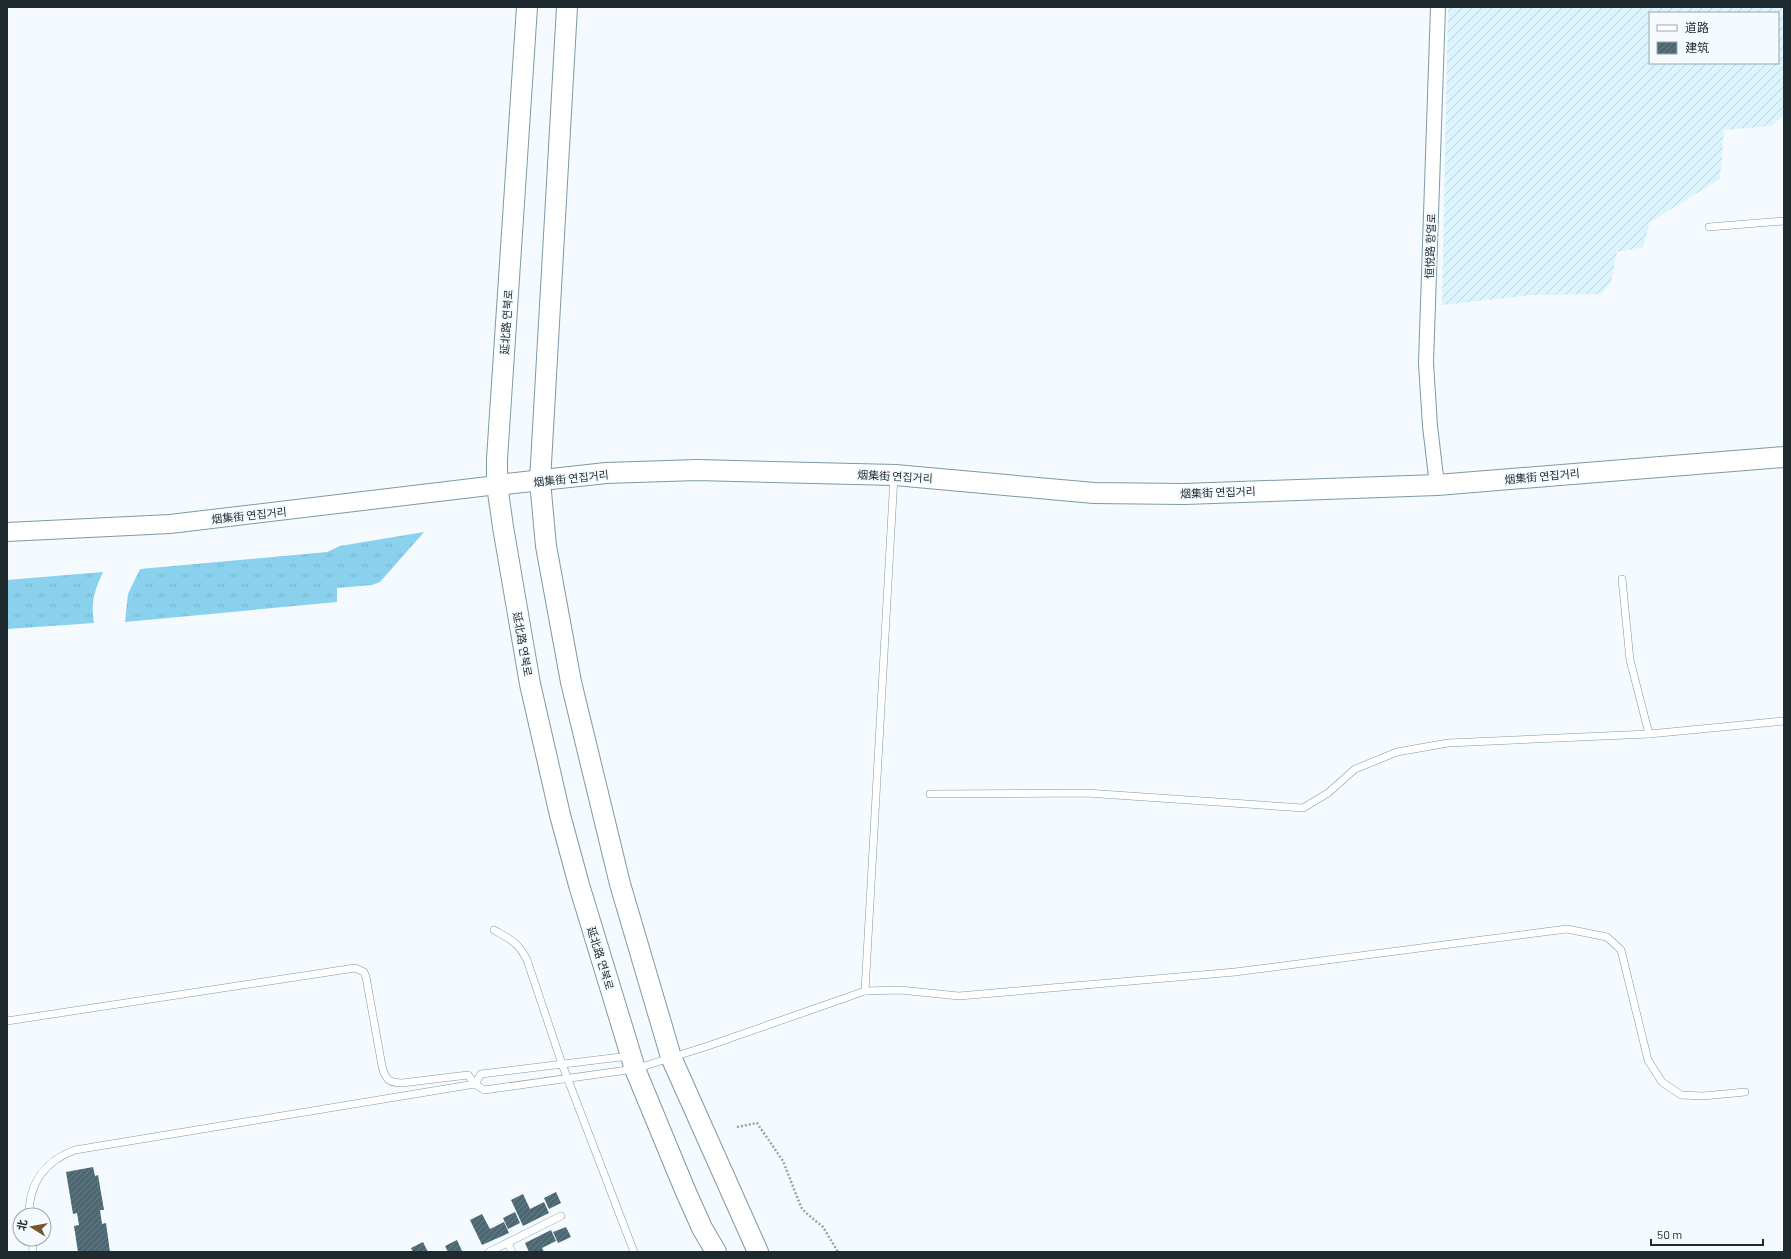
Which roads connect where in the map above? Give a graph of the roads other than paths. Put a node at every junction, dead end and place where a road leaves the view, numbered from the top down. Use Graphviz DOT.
graph roads {
  1 [pos="527,7"];
  2 [pos="567,7"];
  3 [pos="1438,7"];
  4 [pos="1784,220"];
  5 [pos="1709,227"];
  6 [pos="1784,457"];
  7 [pos="895,475"];
  8 [pos="540,481"];
  9 [pos="498,485"];
  10 [pos="1437,485"];
  11 [pos="7,532"];
  12 [pos="1622,579"];
  13 [pos="1784,721"];
  14 [pos="1649,734"];
  15 [pos="930,794"];
  16 [pos="494,930"];
  17 [pos="865,991"];
  18 [pos="7,1021"];
  19 [pos="671,1057"];
  20 [pos="633,1062"];
  21 [pos="562,1064"];
  22 [pos="568,1078"];
  23 [pos="475,1084"];
  24 [pos="1745,1092"];
  25 [pos="30,1207"];
  26 [pos="561,1216"];
  27 [pos="508,1243"];
  28 [pos="489,1252"];
  29 [pos="512,1252"];
  30 [pos="634,1252"];
  31 [pos="716,1252"];
  32 [pos="758,1252"];
  1 -- 9 [label="main road, 延北路 연북로"];
  2 -- 8 [label="main road"];
  3 -- 10 [label="street, 恒悦路 항열로"];
  4 -- 5 [label="lane"];
  6 -- 10 [label="main road, 烟集街 연집거리"];
  7 -- 8 [label="main road, 烟集街 연집거리"];
  7 -- 10 [label="main road, 烟集街 연집거리"];
  7 -- 17 [label="lane"];
  8 -- 9 [label="main road, 烟集街 연집거리"];
  8 -- 19 [label="main road"];
  9 -- 11 [label="street, 烟集街 연집거리"];
  9 -- 20 [label="main road, 延北路 연북로"];
  12 -- 14 [label="lane"];
  13 -- 14 [label="lane"];
  14 -- 15 [label="lane"];
  16 -- 21 [label="lane"];
  17 -- 19 [label="lane"];
  17 -- 24 [label="lane"];
  18 -- 23 [label="lane"];
  19 -- 20 [label="lane"];
  19 -- 32 [label="main road"];
  20 -- 21 [label="lane"];
  20 -- 22 [label="lane"];
  20 -- 31 [label="main road, 延北路 연북로"];
  21 -- 22 [label="lane"];
  21 -- 23 [label="lane"];
  22 -- 23 [label="lane"];
  22 -- 30 [label="lane"];
  23 -- 25 [label="lane"];
  26 -- 27 [label="lane"];
  27 -- 28 [label="lane"];
  27 -- 29 [label="lane"];
}
